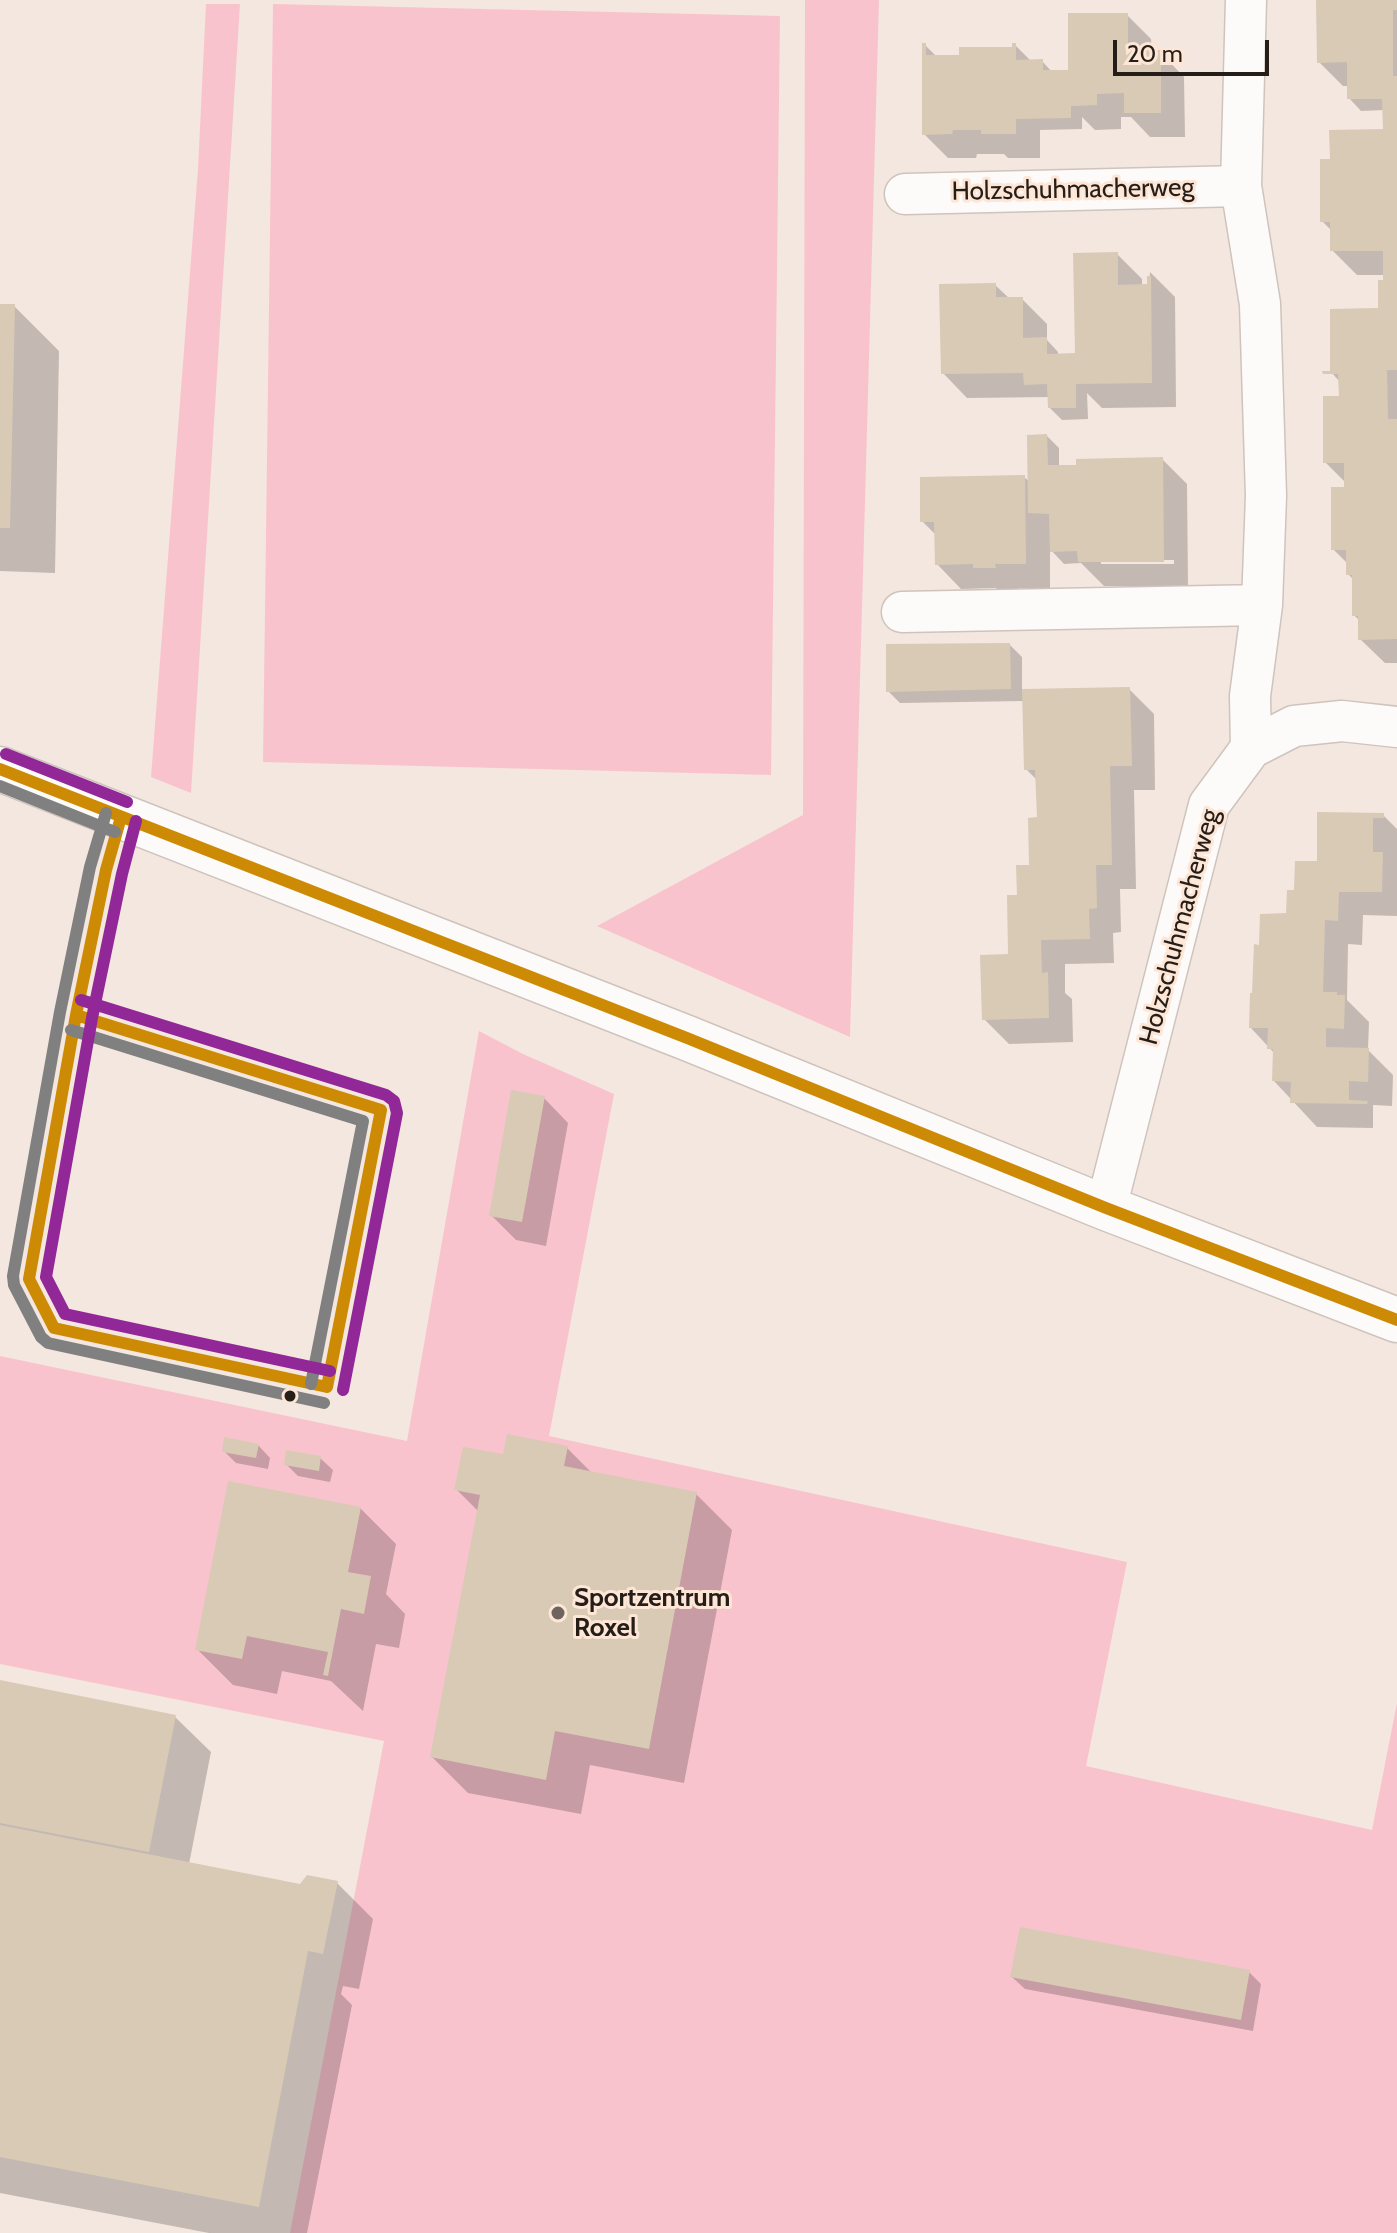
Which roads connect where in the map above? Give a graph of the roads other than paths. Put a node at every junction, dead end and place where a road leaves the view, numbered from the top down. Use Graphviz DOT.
graph roads {
  1 [pos="1246,0"];
  2 [pos="1241,186"];
  3 [pos="905,194"];
  4 [pos="1262,605"];
  5 [pos="902,612"];
  6 [pos="1397,727"];
  7 [pos="1251,748"];
  8 [pos="0,769"];
  9 [pos="1106,1208"];
  10 [pos="1397,1320"];
  1 -- 2 [label="street"];
  2 -- 3 [label="street, Holzschuhmacherweg"];
  2 -- 4 [label="street"];
  4 -- 5 [label="street"];
  4 -- 7 [label="street"];
  6 -- 7 [label="street"];
  7 -- 9 [label="street, Holzschuhmacherweg"];
  8 -- 9 [label="main road"];
  9 -- 10 [label="main road"];
}
